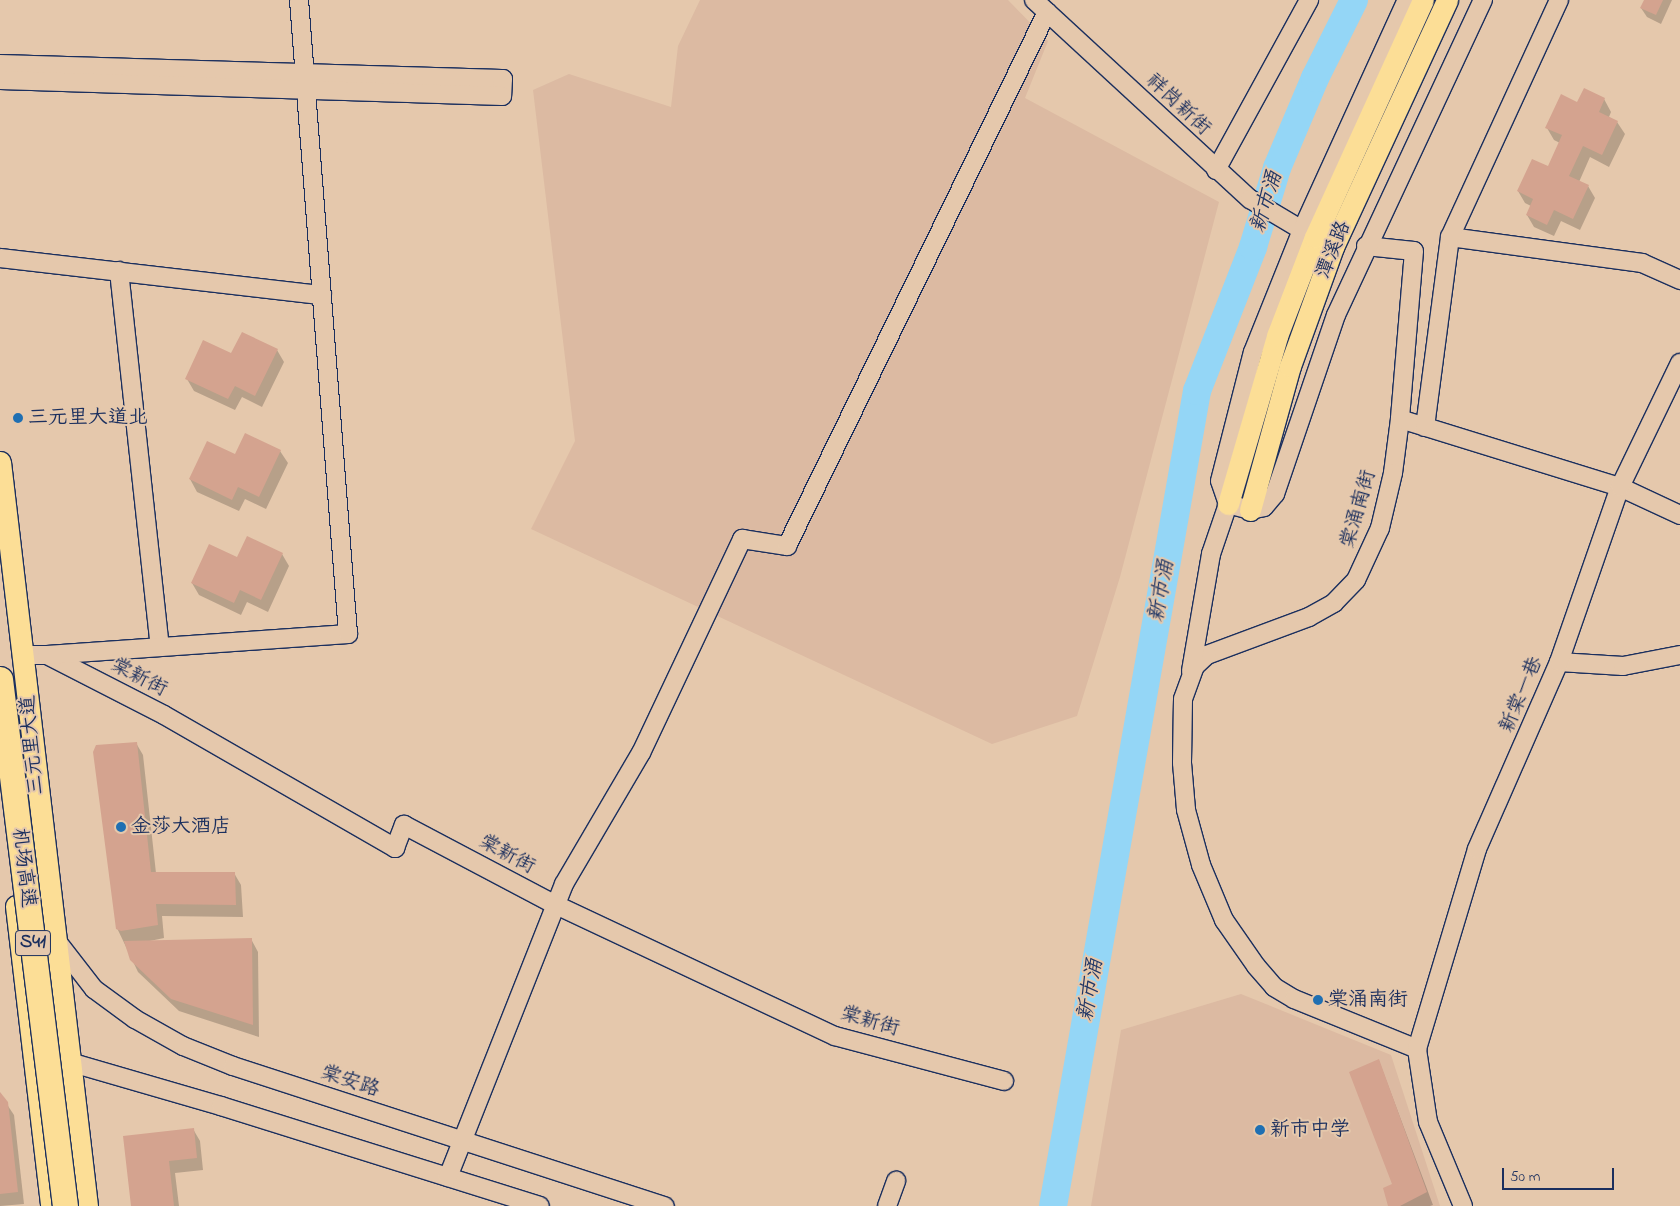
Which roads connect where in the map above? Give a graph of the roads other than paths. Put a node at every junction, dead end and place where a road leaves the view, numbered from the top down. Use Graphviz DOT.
graph roads {
  1 [pos="299,0"];
  2 [pos="1034,0"];
  3 [pos="1310,0"];
  4 [pos="1407,0"];
  5 [pos="1423,0"];
  6 [pos="1447,0"];
  7 [pos="1483,0"];
  8 [pos="1559,0"];
  9 [pos="1047,12"];
  10 [pos="0,64"];
  11 [pos="0,80"];
  12 [pos="305,81"];
  13 [pos="1216,170"];
  14 [pos="1302,230"];
  15 [pos="1450,237"];
  16 [pos="1366,246"];
  17 [pos="0,258"];
  18 [pos="119,272"];
  19 [pos="1680,280"];
  20 [pos="322,295"];
  21 [pos="1680,363"];
  22 [pos="1400,419"];
  23 [pos="1426,426"];
  24 [pos="0,462"];
  25 [pos="1620,487"];
  26 [pos="1228,504"];
  27 [pos="1250,510"];
  28 [pos="1680,515"];
  29 [pos="160,647"];
  30 [pos="1680,654"];
  31 [pos="25,655"];
  32 [pos="46,655"];
  33 [pos="1559,662"];
  34 [pos="1191,674"];
  35 [pos="0,679"];
  36 [pos="0,771"];
  37 [pos="556,905"];
  38 [pos="56,940"];
  39 [pos="1417,1049"];
  40 [pos="32,1052"];
  41 [pos="69,1062"];
  42 [pos="1004,1081"];
  43 [pos="461,1140"];
  44 [pos="448,1177"];
  45 [pos="896,1181"];
  46 [pos="50,1206"];
  47 [pos="65,1206"];
  48 [pos="87,1206"];
  49 [pos="540,1206"];
  50 [pos="665,1206"];
  51 [pos="887,1206"];
  52 [pos="1462,1206"];
  1 -- 12 [label="street"];
  2 -- 9 [label="street, 祥岗新街"];
  3 -- 13 [label="street"];
  4 -- 14 [label="street"];
  5 -- 26 [label="main road, 潭溪路"];
  6 -- 27 [label="main road, 潭溪路"];
  7 -- 16 [label="street"];
  8 -- 15 [label="street"];
  9 -- 13 [label="street, 祥岗新街"];
  9 -- 37 [label="street"];
  10 -- 12 [label="street"];
  11 -- 12 [label="street"];
  12 -- 12 [label="street"];
  12 -- 20 [label="street"];
  13 -- 14 [label="street, 祥岗新街"];
  14 -- 26 [label="street"];
  15 -- 19 [label="street"];
  15 -- 23 [label="street"];
  16 -- 22 [label="street, 棠涌南街"];
  16 -- 27 [label="street"];
  17 -- 18 [label="street"];
  18 -- 20 [label="street"];
  18 -- 29 [label="street"];
  20 -- 29 [label="street"];
  21 -- 25 [label="street, 新棠一巷"];
  22 -- 23 [label="street"];
  22 -- 34 [label="street, 棠涌南街"];
  23 -- 25 [label="street"];
  24 -- 31 [label="main road, 三元里大道"];
  25 -- 28 [label="street"];
  25 -- 33 [label="street, 新棠一巷"];
  26 -- 27 [label="street"];
  26 -- 34 [label="street"];
  29 -- 32 [label="street"];
  30 -- 33 [label="street"];
  31 -- 32 [label="street, 棠新街"];
  31 -- 38 [label="main road, 三元里大道"];
  32 -- 37 [label="street, 棠新街"];
  33 -- 39 [label="street, 新棠一巷"];
  34 -- 39 [label="street, 棠涌南街"];
  35 -- 47 [label="highway, 机场高速 / S41, bridge"];
  36 -- 40 [label="main road, 三元里大道"];
  37 -- 42 [label="street, 棠新街"];
  37 -- 43 [label="street"];
  38 -- 41 [label="main road, 三元里大道"];
  38 -- 43 [label="street, 棠安路"];
  39 -- 52 [label="street"];
  40 -- 41 [label="street"];
  40 -- 46 [label="main road, 三元里大道"];
  41 -- 44 [label="street"];
  41 -- 48 [label="main road, 三元里大道"];
  43 -- 44 [label="street"];
  43 -- 50 [label="street, 棠安路"];
  44 -- 49 [label="street"];
  45 -- 51 [label="street"];
}
